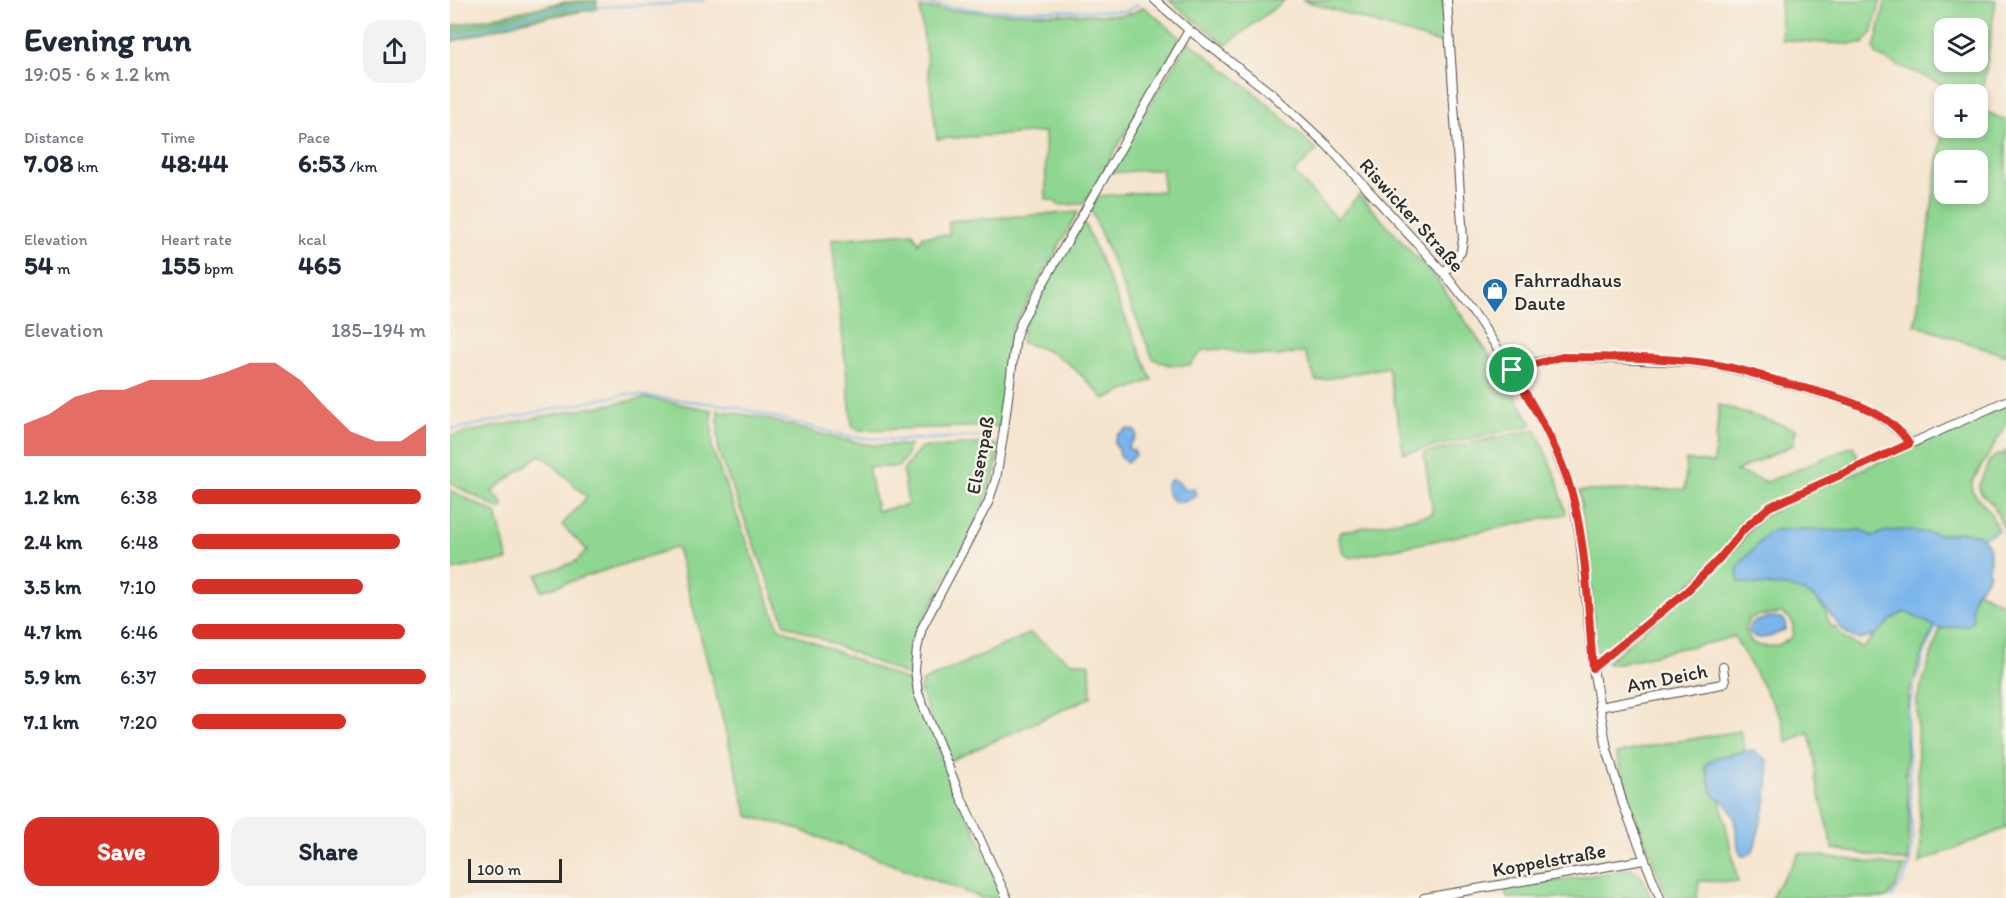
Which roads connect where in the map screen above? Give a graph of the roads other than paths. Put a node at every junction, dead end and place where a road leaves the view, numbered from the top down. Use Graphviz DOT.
graph roads {
  1 [pos="1155,0"];
  2 [pos="1447,0"];
  3 [pos="1189,30"];
  4 [pos="1444,273"];
  5 [pos="1512,370"];
  6 [pos="2006,401"];
  7 [pos="1909,444"];
  8 [pos="1723,666"];
  9 [pos="1593,668"];
  10 [pos="1599,707"];
  11 [pos="1644,860"];
  12 [pos="1420,896"];
  13 [pos="1007,898"];
  14 [pos="1660,898"];
  1 -- 3 [label="street, Riswicker Straße"];
  2 -- 4 [label="street"];
  3 -- 4 [label="street, Riswicker Straße"];
  3 -- 13 [label="street, Elsenpaß"];
  4 -- 5 [label="street, Riswicker Straße"];
  5 -- 7 [label="street"];
  5 -- 9 [label="street, Riswicker Straße"];
  6 -- 7 [label="street"];
  7 -- 9 [label="street"];
  8 -- 10 [label="street, Am Deich"];
  9 -- 10 [label="street, Riswicker Straße"];
  10 -- 11 [label="street, Riswicker Straße"];
  11 -- 12 [label="street, Koppelstraße"];
  11 -- 14 [label="street, Riswicker Straße"];
}
